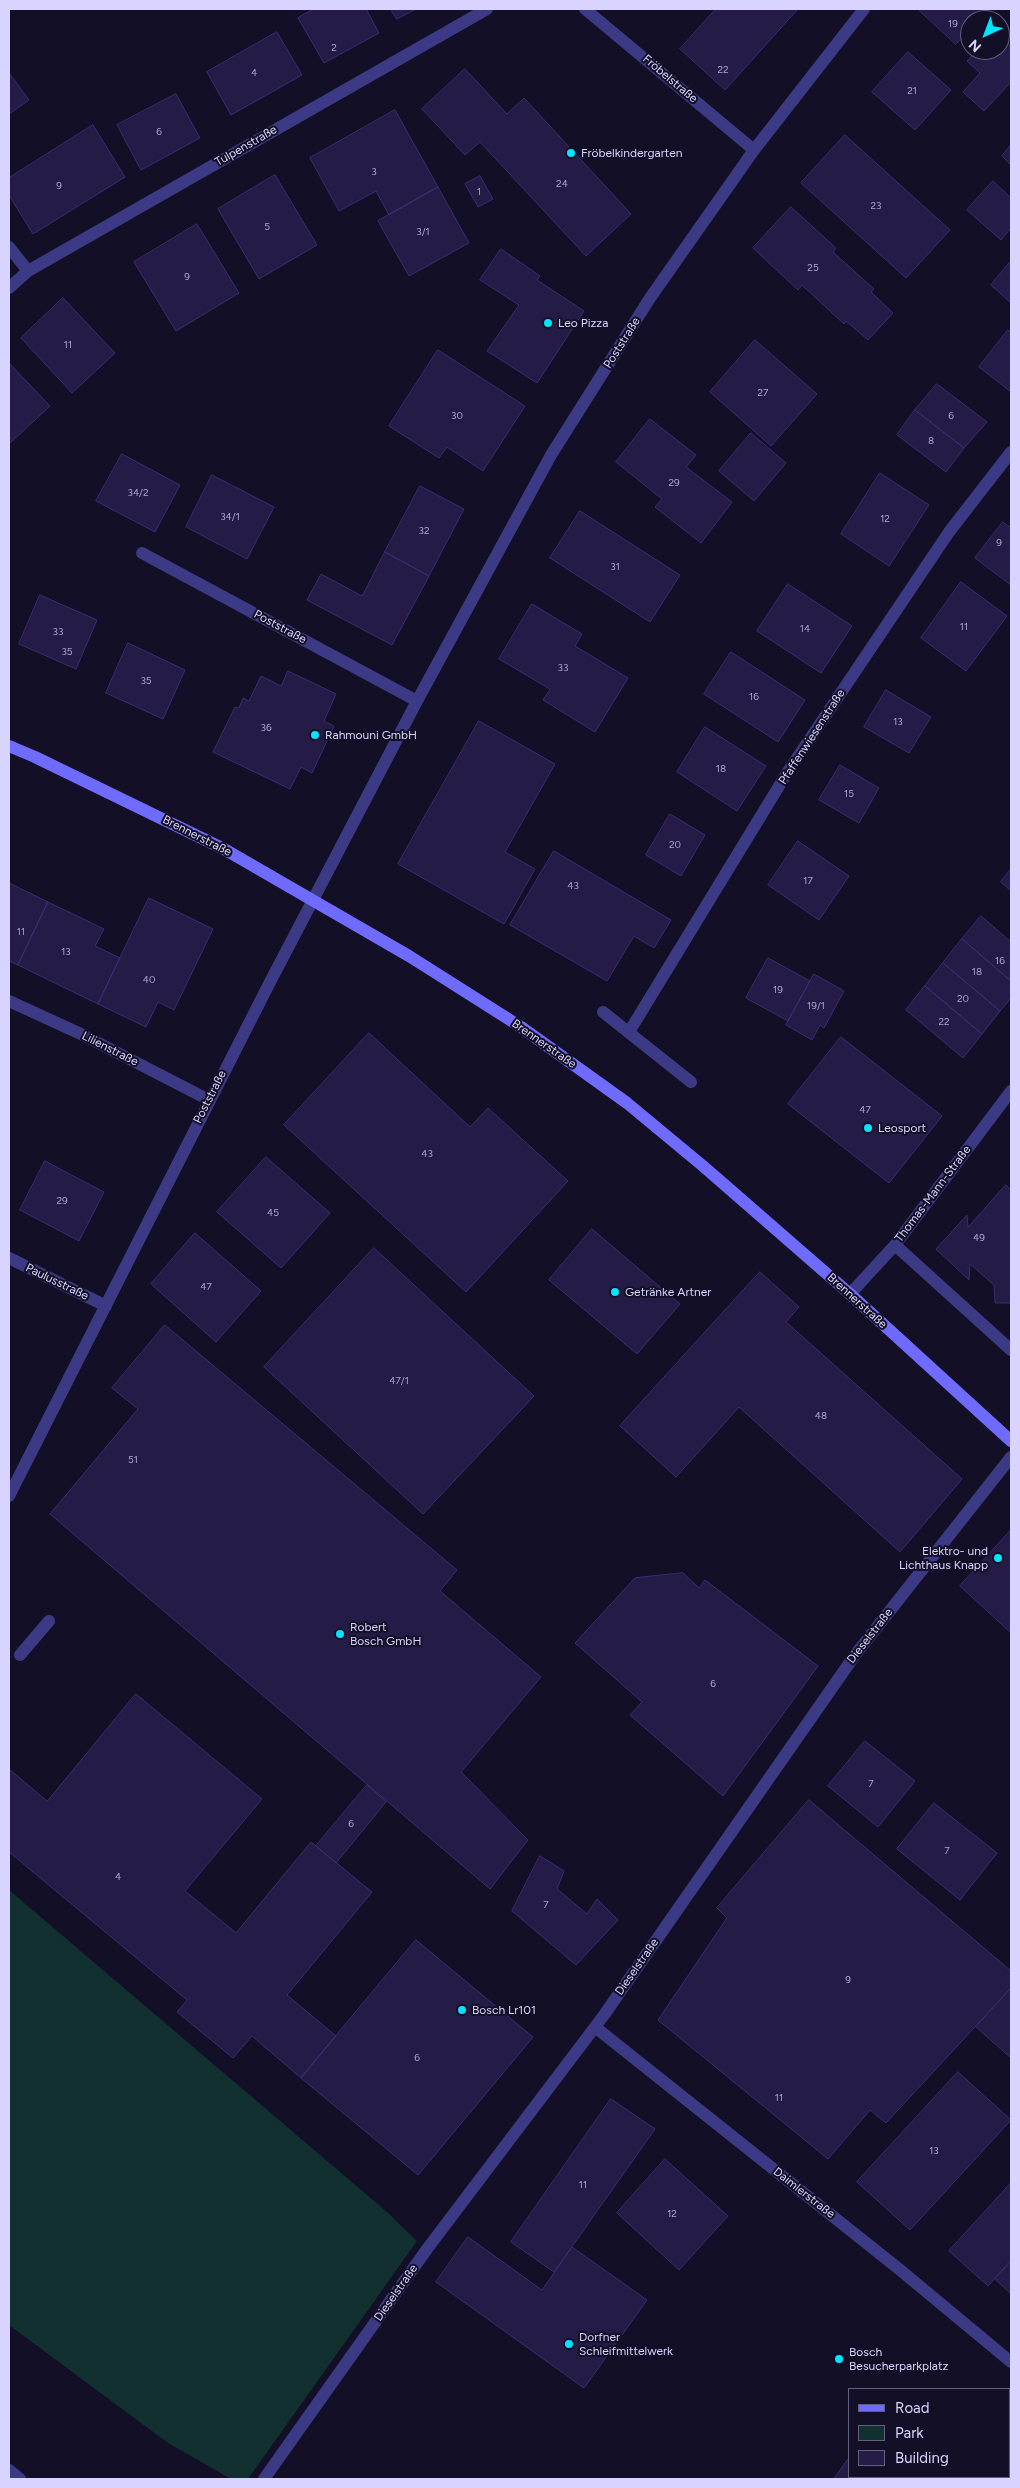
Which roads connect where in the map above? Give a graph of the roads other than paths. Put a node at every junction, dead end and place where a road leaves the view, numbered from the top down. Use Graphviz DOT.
graph roads {
  1 [pos="487,9"];
  2 [pos="585,9"];
  3 [pos="864,9"];
  4 [pos="754,150"];
  5 [pos="9,247"];
  6 [pos="28,271"];
  7 [pos="9,288"];
  8 [pos="1011,452"];
  9 [pos="142,553"];
  10 [pos="418,701"];
  11 [pos="9,746"];
  12 [pos="314,900"];
  13 [pos="9,1001"];
  14 [pos="603,1012"];
  15 [pos="629,1032"];
  16 [pos="691,1082"];
  17 [pos="1011,1091"];
  18 [pos="209,1100"];
  19 [pos="895,1245"];
  20 [pos="9,1258"];
  21 [pos="850,1294"];
  22 [pos="106,1306"];
  23 [pos="1011,1350"];
  24 [pos="1011,1441"];
  25 [pos="1011,1456"];
  26 [pos="9,1496"];
  27 [pos="49,1621"];
  28 [pos="20,1654"];
  29 [pos="595,2027"];
  30 [pos="1011,2362"];
  31 [pos="9,2470"];
  32 [pos="20,2479"];
  33 [pos="264,2479"];
  1 -- 6 [label="street, Tulpenstraße"];
  2 -- 4 [label="street, Fröbelstraße"];
  3 -- 4 [label="street, Poststraße"];
  4 -- 10 [label="street, Poststraße"];
  5 -- 6 [label="street"];
  6 -- 7 [label="street, Tulpenstraße"];
  8 -- 15 [label="street, Pfaffenwiesenstraße"];
  9 -- 10 [label="street, Poststraße"];
  10 -- 12 [label="street, Poststraße"];
  11 -- 12 [label="main road, Brennerstraße"];
  12 -- 18 [label="street, Poststraße"];
  12 -- 21 [label="main road, Brennerstraße"];
  13 -- 18 [label="street, Lilienstraße"];
  14 -- 15 [label="street"];
  15 -- 16 [label="street"];
  17 -- 19 [label="street, Thomas-Mann-Straße"];
  18 -- 22 [label="street, Poststraße"];
  19 -- 21 [label="street, Thomas-Mann-Straße"];
  19 -- 23 [label="street"];
  20 -- 22 [label="street, Paulusstraße"];
  21 -- 24 [label="main road, Brennerstraße"];
  22 -- 26 [label="street, Poststraße"];
  25 -- 29 [label="street, Dieselstraße"];
  27 -- 28 [label="street"];
  29 -- 30 [label="street, Daimlerstraße"];
  29 -- 33 [label="street, Dieselstraße"];
  31 -- 32 [label="street"];
}
